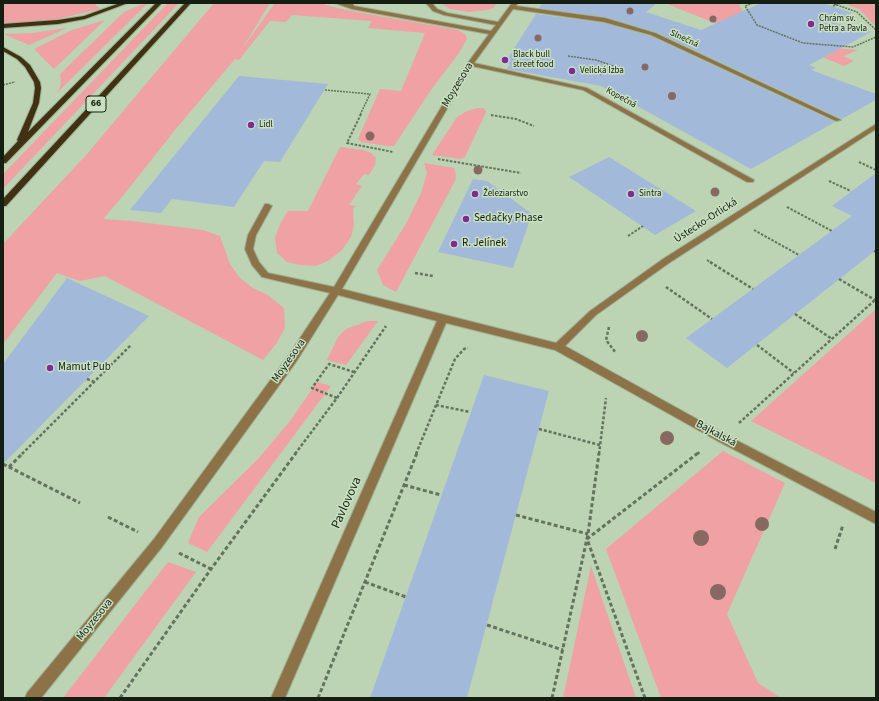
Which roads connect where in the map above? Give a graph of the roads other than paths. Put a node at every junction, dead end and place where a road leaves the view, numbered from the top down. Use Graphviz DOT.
graph roads {
  1 [pos="126,3"];
  2 [pos="159,3"];
  3 [pos="188,3"];
  4 [pos="338,3"];
  5 [pos="429,3"];
  6 [pos="351,5"];
  7 [pos="514,5"];
  8 [pos="500,24"];
  9 [pos="3,26"];
  10 [pos="493,34"];
  11 [pos="3,49"];
  12 [pos="470,64"];
  13 [pos="838,120"];
  14 [pos="876,126"];
  15 [pos="19,146"];
  16 [pos="3,161"];
  17 [pos="750,180"];
  18 [pos="3,204"];
  19 [pos="268,206"];
  20 [pos="336,290"];
  21 [pos="444,319"];
  22 [pos="558,347"];
  23 [pos="876,518"];
  24 [pos="32,698"];
  25 [pos="278,698"];
  1 -- 9 [label="main road"];
  2 -- 15 [label="main road, 66"];
  3 -- 18 [label="main road, 66"];
  4 -- 6 [label="street"];
  5 -- 8 [label="street"];
  6 -- 10 [label="street"];
  7 -- 8 [label="street, Moyzesova"];
  7 -- 13 [label="street, Slnečná"];
  8 -- 10 [label="street, Moyzesova"];
  10 -- 12 [label="street, Moyzesova"];
  11 -- 15 [label="main road"];
  12 -- 17 [label="street, Kopečná"];
  12 -- 20 [label="street, Moyzesova"];
  14 -- 22 [label="street, Ústecko-Orlická"];
  15 -- 16 [label="main road, 66"];
  19 -- 20 [label="street, Bajkalská"];
  20 -- 21 [label="street, Bajkalská"];
  20 -- 24 [label="street, Moyzesova"];
  21 -- 22 [label="street, Bajkalská"];
  21 -- 25 [label="street, Pavlovova"];
  22 -- 23 [label="street, Bajkalská"];
}
